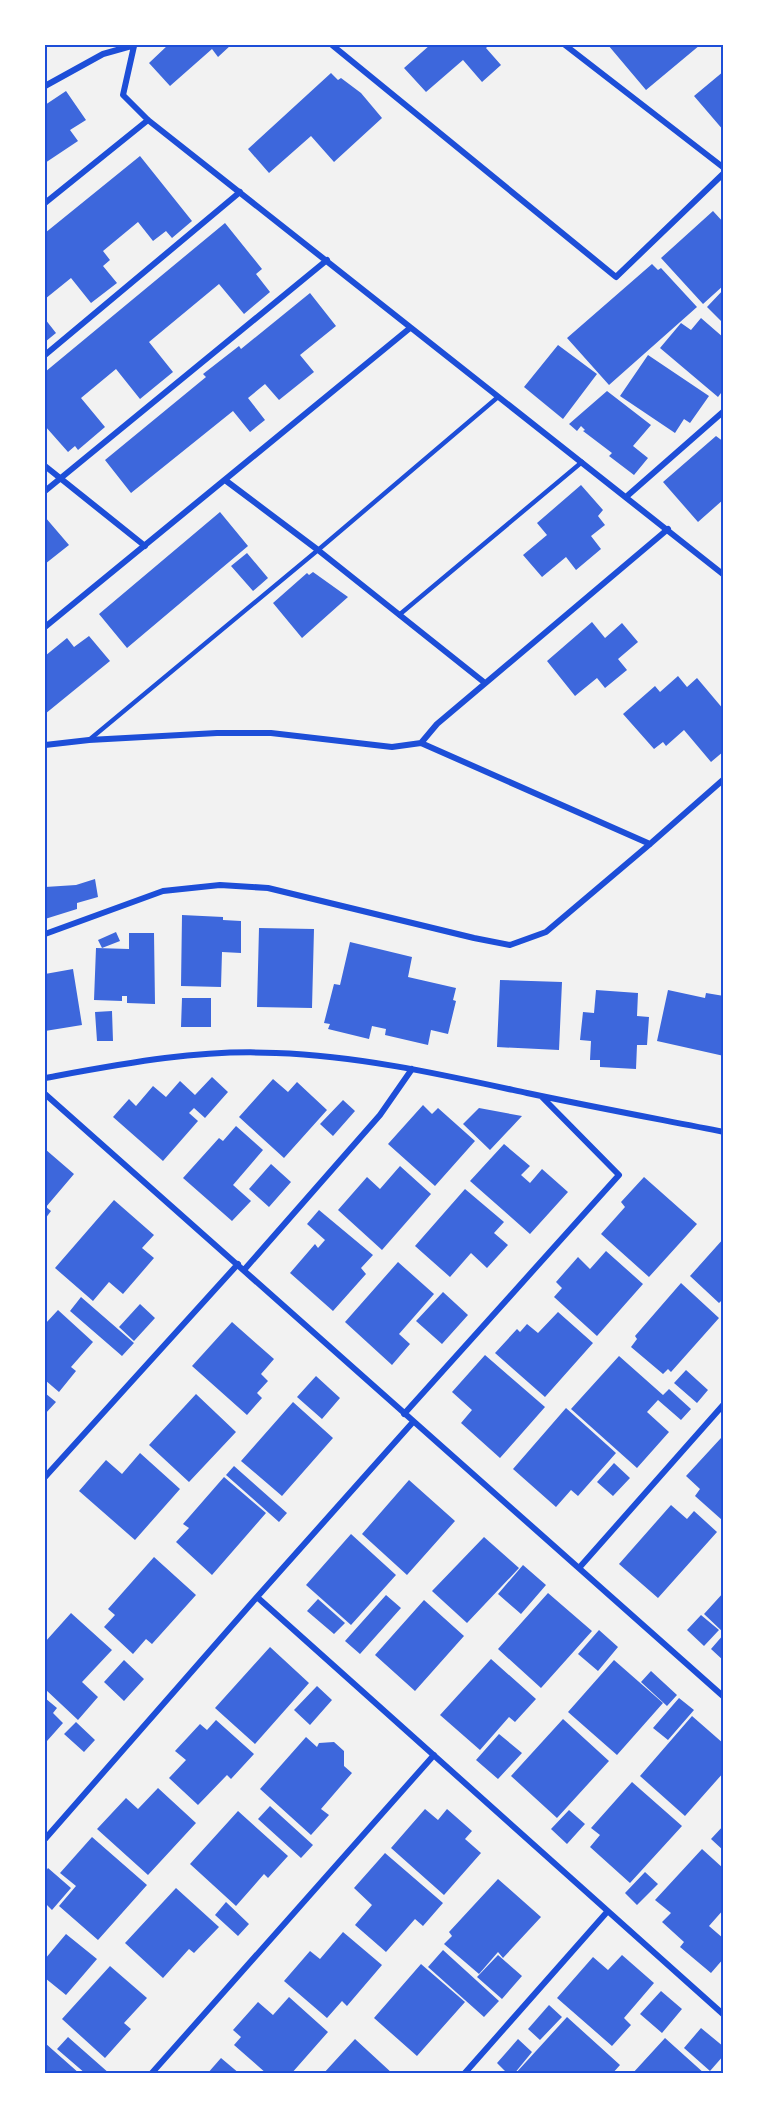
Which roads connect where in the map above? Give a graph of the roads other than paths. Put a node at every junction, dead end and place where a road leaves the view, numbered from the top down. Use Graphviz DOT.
graph roads {
  1 [pos="332,45"];
  2 [pos="564,45"];
  3 [pos="134,46"];
  4 [pos="45,86"];
  5 [pos="148,120"];
  6 [pos="724,168"];
  7 [pos="724,173"];
  8 [pos="240,192"];
  9 [pos="45,203"];
  10 [pos="327,260"];
  11 [pos="410,328"];
  12 [pos="45,355"];
  13 [pos="498,397"];
  14 [pos="724,411"];
  15 [pos="582,462"];
  16 [pos="45,466"];
  17 [pos="60,478"];
  18 [pos="225,480"];
  19 [pos="45,491"];
  20 [pos="626,497"];
  21 [pos="668,529"];
  22 [pos="145,546"];
  23 [pos="318,550"];
  24 [pos="724,575"];
  25 [pos="399,615"];
  26 [pos="45,627"];
  27 [pos="485,683"];
  28 [pos="89,740"];
  29 [pos="421,743"];
  30 [pos="45,745"];
  31 [pos="724,779"];
  32 [pos="650,844"];
  33 [pos="45,934"];
  34 [pos="412,1069"];
  35 [pos="45,1078"];
  36 [pos="45,1094"];
  37 [pos="542,1096"];
  38 [pos="724,1132"];
  39 [pos="238,1264"];
  40 [pos="244,1270"];
  41 [pos="724,1404"];
  42 [pos="404,1414"];
  43 [pos="413,1422"];
  44 [pos="45,1477"];
  45 [pos="579,1568"];
  46 [pos="257,1597"];
  47 [pos="724,1697"];
  48 [pos="434,1755"];
  49 [pos="45,1839"];
  50 [pos="607,1912"];
  51 [pos="724,2015"];
  52 [pos="151,2074"];
  53 [pos="464,2074"];
  1 -- 7 [label="street"];
  2 -- 6 [label="street"];
  3 -- 4 [label="street"];
  3 -- 5 [label="street"];
  5 -- 8 [label="street"];
  5 -- 9 [label="street"];
  8 -- 10 [label="street"];
  8 -- 12 [label="street"];
  10 -- 11 [label="street"];
  10 -- 17 [label="street"];
  11 -- 13 [label="street"];
  11 -- 18 [label="street"];
  13 -- 15 [label="street"];
  13 -- 23 [label="lane"];
  14 -- 20 [label="street"];
  15 -- 20 [label="street"];
  15 -- 25 [label="lane"];
  16 -- 17 [label="street"];
  17 -- 19 [label="street"];
  17 -- 22 [label="street"];
  18 -- 22 [label="street"];
  18 -- 23 [label="street"];
  20 -- 21 [label="street"];
  21 -- 24 [label="street"];
  21 -- 27 [label="street"];
  22 -- 26 [label="street"];
  23 -- 25 [label="street"];
  23 -- 28 [label="lane"];
  25 -- 27 [label="street"];
  27 -- 29 [label="street"];
  28 -- 29 [label="street"];
  28 -- 30 [label="street"];
  29 -- 32 [label="street"];
  31 -- 32 [label="street"];
  32 -- 33 [label="street"];
  34 -- 35 [label="street"];
  34 -- 37 [label="street"];
  34 -- 40 [label="street"];
  36 -- 39 [label="street"];
  37 -- 38 [label="street"];
  37 -- 42 [label="street"];
  39 -- 40 [label="street"];
  39 -- 44 [label="street"];
  40 -- 42 [label="street"];
  41 -- 45 [label="street"];
  42 -- 43 [label="street"];
  43 -- 45 [label="street"];
  43 -- 46 [label="street"];
  45 -- 47 [label="street"];
  46 -- 48 [label="street"];
  46 -- 49 [label="street"];
  48 -- 50 [label="street"];
  48 -- 52 [label="street"];
  50 -- 51 [label="street"];
  50 -- 53 [label="street"];
}
